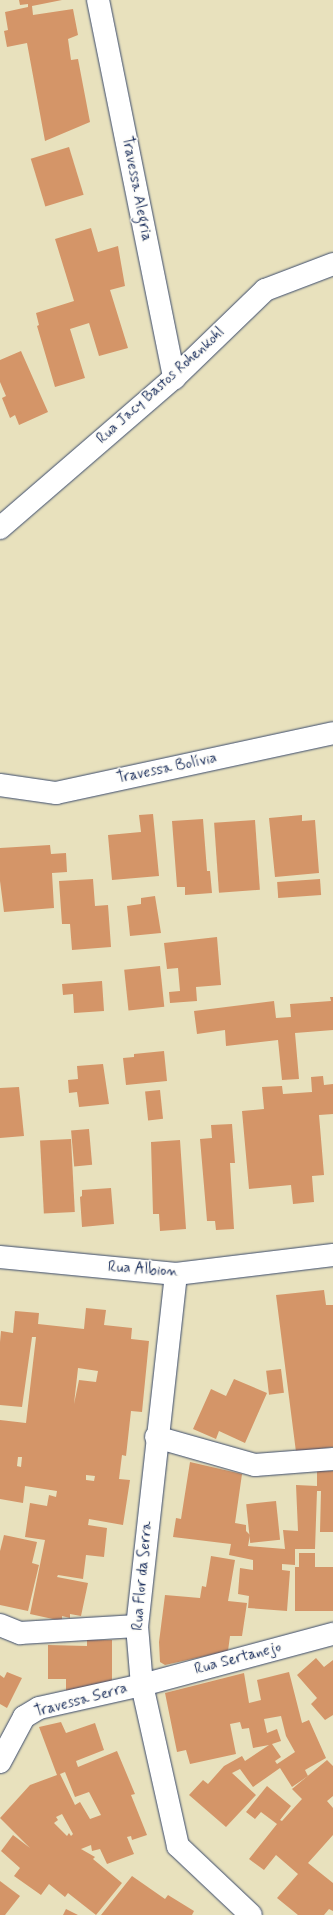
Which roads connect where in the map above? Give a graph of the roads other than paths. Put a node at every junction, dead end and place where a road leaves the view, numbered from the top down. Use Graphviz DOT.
graph roads {
  1 [pos="98,0"];
  2 [pos="333,264"];
  3 [pos="174,378"];
  4 [pos="0,528"];
  5 [pos="333,733"];
  6 [pos="0,785"];
  7 [pos="333,1255"];
  8 [pos="0,1257"];
  9 [pos="176,1274"];
  10 [pos="156,1437"];
  11 [pos="333,1459"];
  12 [pos="0,1625"];
  13 [pos="137,1626"];
  14 [pos="333,1634"];
  15 [pos="142,1685"];
  16 [pos="0,1762"];
  17 [pos="251,1915"];
  1 -- 3 [label="street, Travessa Alegria"];
  2 -- 3 [label="street, Rua Jacy Bastos Rohenkohl"];
  3 -- 4 [label="street, Rua Jacy Bastos Rohenkohl"];
  5 -- 6 [label="street, Travessa Bolívia"];
  7 -- 9 [label="street, Rua Albion"];
  8 -- 9 [label="street, Rua Albion"];
  9 -- 10 [label="street, Rua Flor da Serra"];
  10 -- 11 [label="street"];
  10 -- 13 [label="street, Rua Flor da Serra"];
  12 -- 13 [label="street"];
  13 -- 15 [label="street, Rua Flor da Serra"];
  14 -- 15 [label="street, Rua Sertanejo"];
  15 -- 16 [label="street, Travessa Serra"];
  15 -- 17 [label="street, Rua Flor da Serra"];
}
